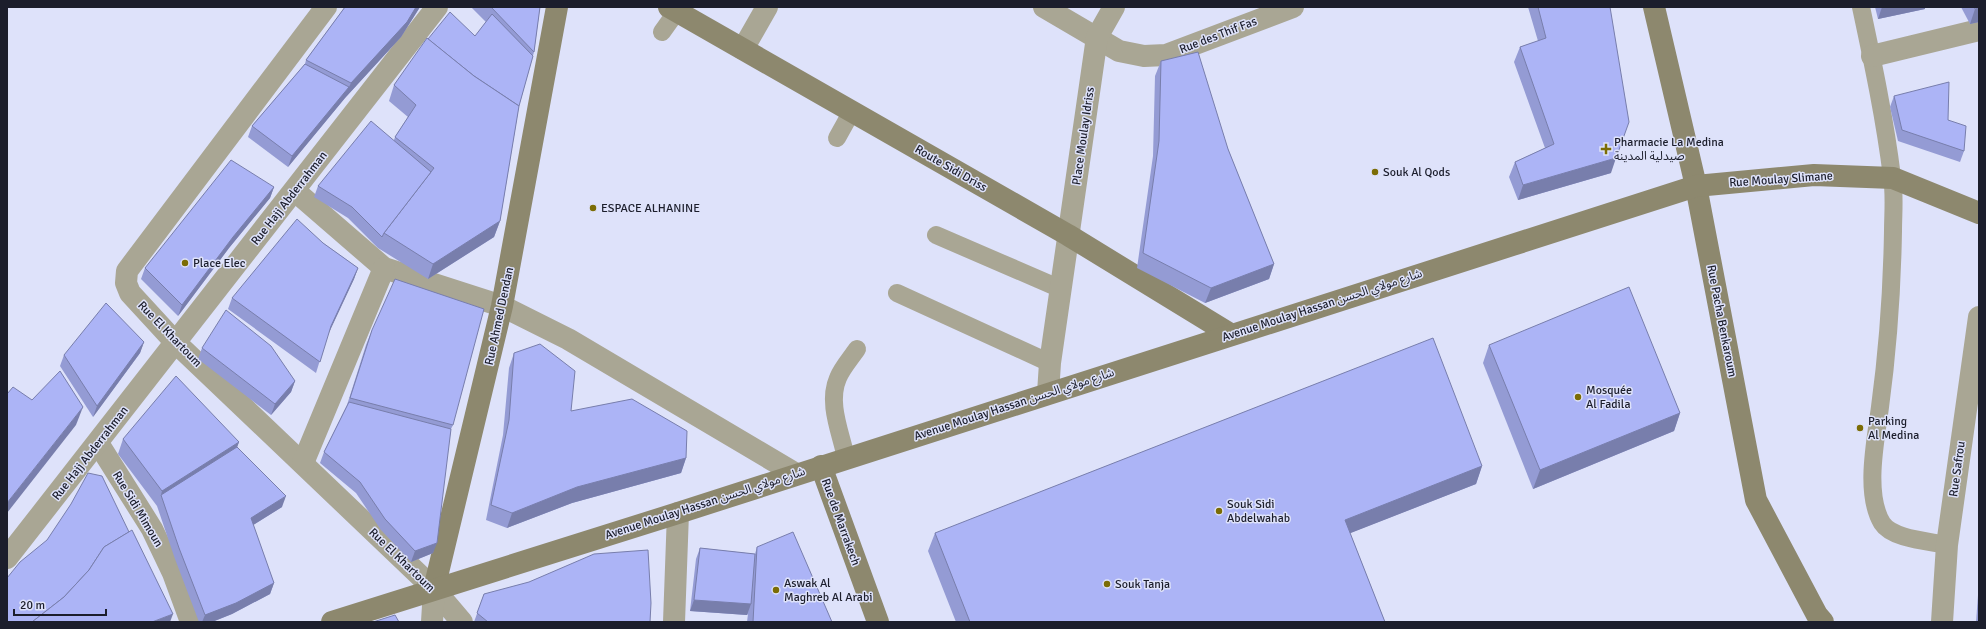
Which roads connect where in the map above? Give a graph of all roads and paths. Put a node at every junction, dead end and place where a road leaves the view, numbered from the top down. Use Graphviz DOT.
graph roads {
  1 [pos="326,7"];
  2 [pos="437,7"];
  3 [pos="557,7"];
  4 [pos="767,7"];
  5 [pos="1044,7"];
  6 [pos="1114,7"];
  7 [pos="1293,7"];
  8 [pos="1654,7"];
  9 [pos="1861,7"];
  10 [pos="673,9"];
  11 [pos="1979,30"];
  12 [pos="662,32"];
  13 [pos="1097,38"];
  14 [pos="743,49"];
  15 [pos="1872,56"];
  16 [pos="852,111"];
  17 [pos="837,138"];
  18 [pos="1893,178"];
  19 [pos="1696,186"];
  20 [pos="295,191"];
  21 [pos="1979,213"];
  22 [pos="936,235"];
  23 [pos="1068,236"];
  24 [pos="384,268"];
  25 [pos="1061,288"];
  26 [pos="898,293"];
  27 [pos="502,306"];
  28 [pos="1979,317"];
  29 [pos="1230,334"];
  30 [pos="176,343"];
  31 [pos="857,350"];
  32 [pos="1050,363"];
  33 [pos="1048,393"];
  34 [pos="98,443"];
  35 [pos="846,458"];
  36 [pos="302,463"];
  37 [pos="821,466"];
  38 [pos="796,474"];
  39 [pos="678,513"];
  40 [pos="1947,545"];
  41 [pos="7,558"];
  42 [pos="434,589"];
  43 [pos="191,622"];
  44 [pos="332,622"];
  45 [pos="432,622"];
  46 [pos="462,622"];
  47 [pos="674,622"];
  48 [pos="878,622"];
  49 [pos="1823,622"];
  50 [pos="1942,622"];
  1 -- 30 [label="street, Rue El Khartoum"];
  2 -- 20 [label="street, Rue Hajj Abderrahman"];
  3 -- 27 [label="main road, Rue Ahmed Dendan"];
  4 -- 14 [label="street"];
  5 -- 13 [label="street, Rue des Thif Fas"];
  6 -- 13 [label="street"];
  7 -- 13 [label="street, Rue des Thif Fas"];
  8 -- 19 [label="main road, Rue Pacha Benkaroum"];
  9 -- 15 [label="lane"];
  10 -- 12 [label="lane"];
  10 -- 14 [label="main road, Route Sidi Driss"];
  11 -- 15 [label="street"];
  13 -- 23 [label="street, Place Moulay Idriss"];
  14 -- 16 [label="main road, Route Sidi Driss"];
  15 -- 18 [label="lane"];
  16 -- 17 [label="lane"];
  16 -- 23 [label="main road, Route Sidi Driss"];
  18 -- 19 [label="main road, Rue Moulay Slimane"];
  18 -- 21 [label="main road, Rue Moulay Slimane"];
  18 -- 40 [label="lane"];
  19 -- 29 [label="main road, Avenue Moulay Hassan شارع مولاي الحسن"];
  19 -- 49 [label="main road, Rue Pacha Benkaroum"];
  20 -- 24 [label="street"];
  20 -- 30 [label="street, Rue Hajj Abderrahman"];
  22 -- 25 [label="lane"];
  23 -- 25 [label="street, Place Moulay Idriss"];
  23 -- 29 [label="main road, Route Sidi Driss"];
  24 -- 27 [label="street"];
  24 -- 36 [label="street"];
  25 -- 32 [label="street, Place Moulay Idriss"];
  26 -- 32 [label="lane"];
  27 -- 38 [label="street"];
  27 -- 42 [label="main road, Rue Ahmed Dendan"];
  28 -- 40 [label="street, Rue Safrou"];
  29 -- 33 [label="main road, Avenue Moulay Hassan شارع مولاي الحسن"];
  30 -- 34 [label="street, Rue Hajj Abderrahman"];
  30 -- 36 [label="street, Rue El Khartoum"];
  31 -- 35 [label="lane"];
  32 -- 33 [label="street, Place Moulay Idriss"];
  33 -- 35 [label="main road, Avenue Moulay Hassan شارع مولاي الحسن"];
  34 -- 41 [label="street, Rue Hajj Abderrahman"];
  34 -- 43 [label="street, Rue Sidi Mimoun"];
  35 -- 37 [label="main road, Avenue Moulay Hassan شارع مولاي الحسن"];
  36 -- 42 [label="street, Rue El Khartoum"];
  37 -- 38 [label="main road, Avenue Moulay Hassan شارع مولاي الحسن"];
  37 -- 48 [label="main road, Rue de Marrakech"];
  38 -- 39 [label="main road, Avenue Moulay Hassan شارع مولاي الحسن"];
  39 -- 42 [label="main road, Avenue Moulay Hassan شارع مولاي الحسن"];
  39 -- 47 [label="street"];
  40 -- 50 [label="street, Rue Safrou"];
  42 -- 44 [label="main road, Avenue Moulay Hassan شارع مولاي الحسن"];
  42 -- 45 [label="street, Rue Ahmed Dendan"];
  42 -- 46 [label="street, Rue El Khartoum"];
}
